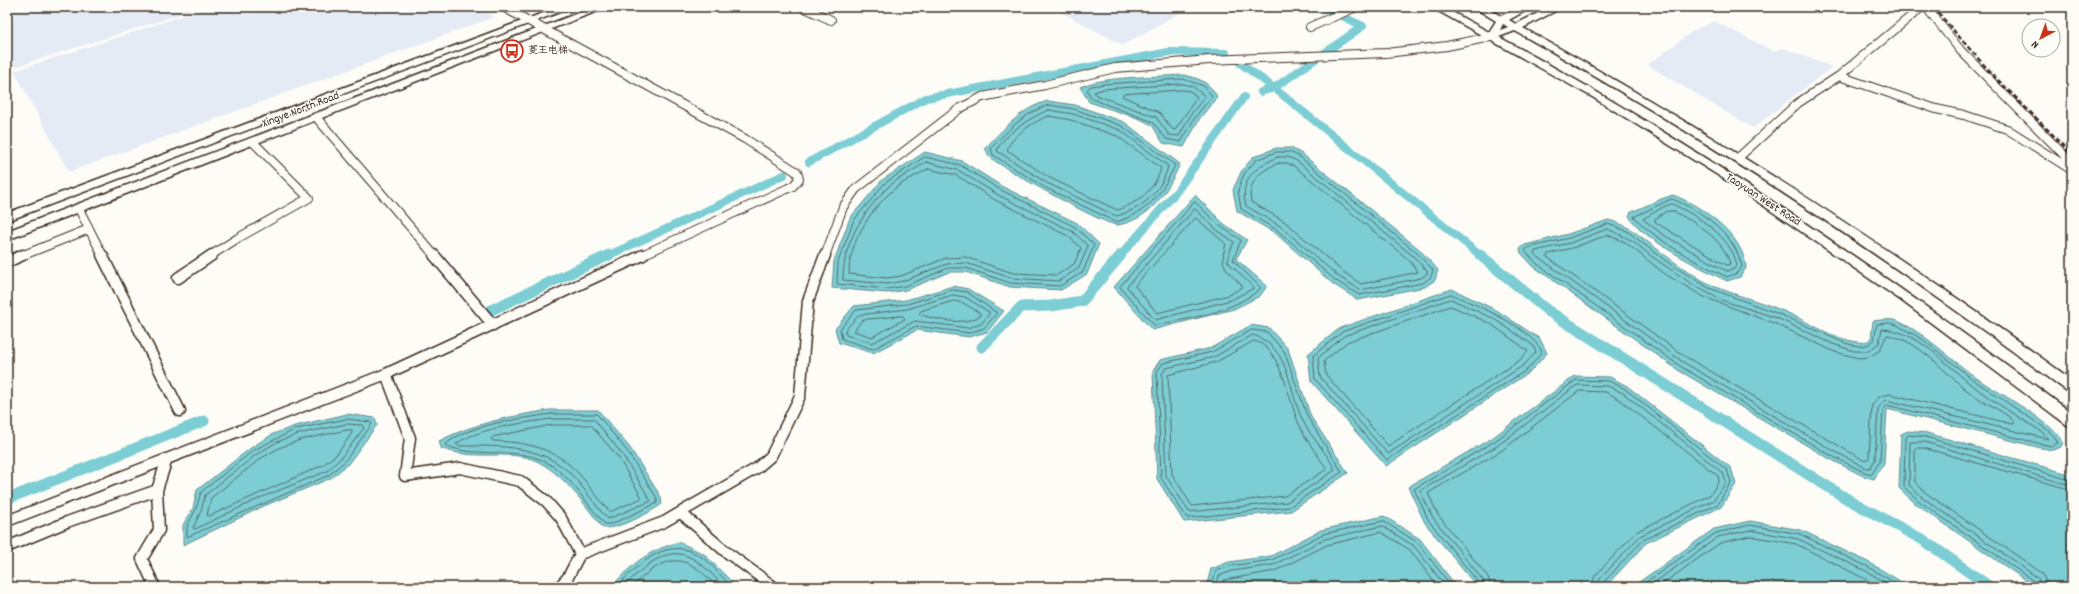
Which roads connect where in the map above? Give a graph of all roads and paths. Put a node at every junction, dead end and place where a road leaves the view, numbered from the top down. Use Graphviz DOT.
graph roads {
  1 [pos="503,7"];
  2 [pos="568,7"];
  3 [pos="603,7"];
  4 [pos="803,7"];
  5 [pos="1436,7"];
  6 [pos="1478,7"];
  7 [pos="1527,7"];
  8 [pos="1558,7"];
  9 [pos="1922,7"];
  10 [pos="1926,7"];
  11 [pos="1354,8"];
  12 [pos="1502,19"];
  13 [pos="831,20"];
  14 [pos="529,22"];
  15 [pos="1310,27"];
  16 [pos="1517,27"];
  17 [pos="544,30"];
  18 [pos="1490,37"];
  19 [pos="1839,76"];
  20 [pos="316,117"];
  21 [pos="253,142"];
  22 [pos="1738,158"];
  23 [pos="2072,163"];
  24 [pos="2072,170"];
  25 [pos="79,209"];
  26 [pos="7,217"];
  27 [pos="89,230"];
  28 [pos="7,236"];
  29 [pos="7,262"];
  30 [pos="178,278"];
  31 [pos="493,325"];
  32 [pos="386,374"];
  33 [pos="2072,387"];
  34 [pos="180,411"];
  35 [pos="2072,421"];
  36 [pos="167,459"];
  37 [pos="157,490"];
  38 [pos="682,513"];
  39 [pos="7,521"];
  40 [pos="7,547"];
  41 [pos="580,554"];
  42 [pos="155,587"];
  43 [pos="559,587"];
  44 [pos="774,587"];
  1 -- 14 [label="street"];
  2 -- 14 [label="main road, Xingye North Road"];
  3 -- 17 [label="main road, Xingye North Road"];
  4 -- 13 [label="street"];
  5 -- 18 [label="main road, Taoyuan West Road"];
  6 -- 12 [label="main road, Taoyuan West Road"];
  7 -- 12 [label="main road"];
  8 -- 16 [label="main road"];
  9 -- 19 [label="street"];
  10 -- 23 [label="street"];
  11 -- 15 [label="street"];
  12 -- 16 [label="main road, Taoyuan West Road"];
  12 -- 18 [label="main road"];
  14 -- 17 [label="street"];
  14 -- 26 [label="main road, Xingye North Road"];
  16 -- 18 [label="main road"];
  16 -- 22 [label="main road, Taoyuan West Road"];
  17 -- 20 [label="main road, Xingye North Road"];
  17 -- 31 [label="street"];
  18 -- 35 [label="main road, Taoyuan West Road"];
  18 -- 38 [label="street"];
  19 -- 22 [label="street"];
  19 -- 24 [label="street"];
  20 -- 21 [label="main road, Xingye North Road"];
  20 -- 31 [label="street"];
  21 -- 25 [label="main road, Xingye North Road"];
  21 -- 30 [label="street"];
  22 -- 33 [label="main road, Taoyuan West Road"];
  25 -- 27 [label="street"];
  25 -- 28 [label="main road, Xingye North Road"];
  27 -- 29 [label="street"];
  27 -- 34 [label="street"];
  31 -- 32 [label="street"];
  32 -- 36 [label="street"];
  32 -- 41 [label="street"];
  36 -- 37 [label="street"];
  36 -- 39 [label="street"];
  37 -- 40 [label="street"];
  37 -- 42 [label="street"];
  38 -- 41 [label="street"];
  38 -- 44 [label="street"];
  41 -- 43 [label="street"];
}
